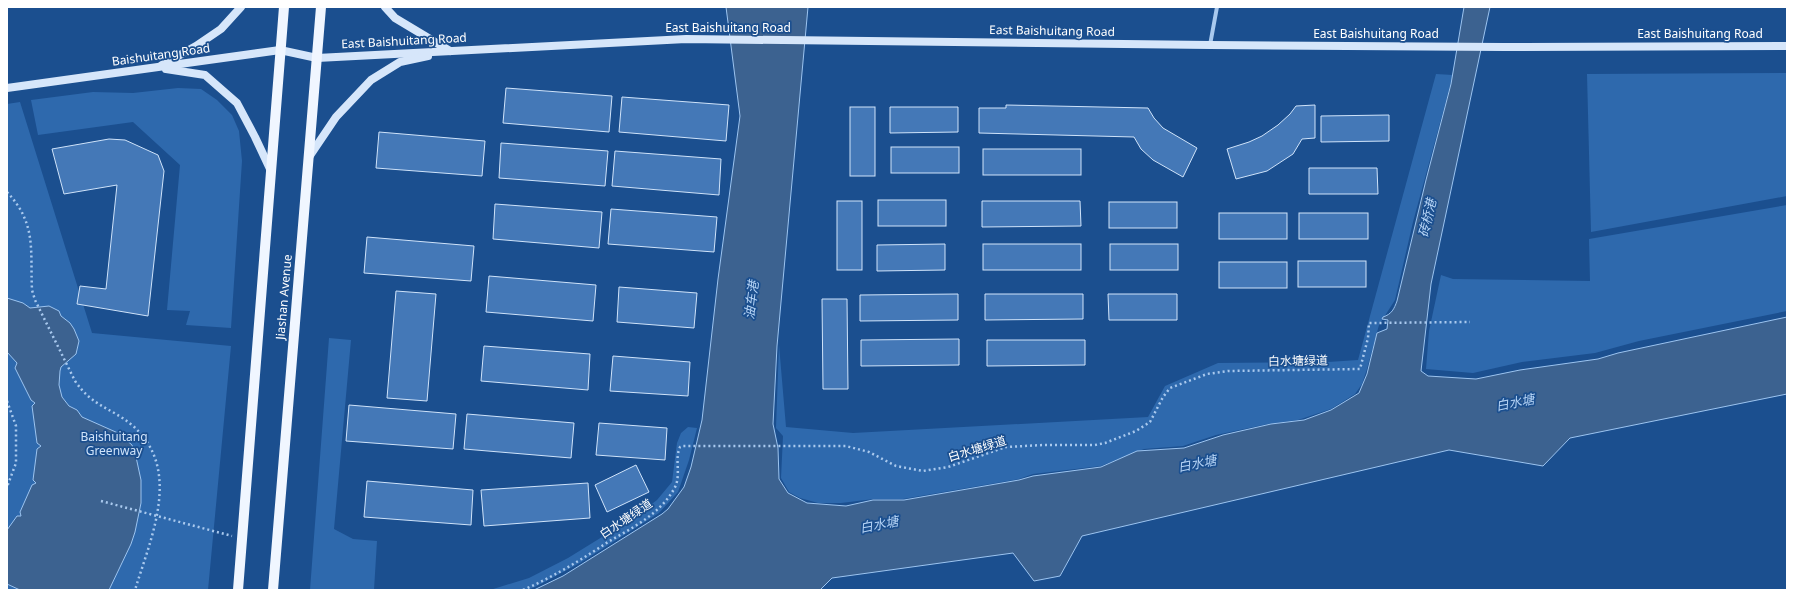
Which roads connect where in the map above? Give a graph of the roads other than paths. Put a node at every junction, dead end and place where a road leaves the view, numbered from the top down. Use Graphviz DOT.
graph roads {
  1 [pos="241,7"];
  2 [pos="284,7"];
  3 [pos="321,7"];
  4 [pos="385,7"];
  5 [pos="1217,7"];
  6 [pos="1210,45"];
  7 [pos="1787,46"];
  8 [pos="280,50"];
  9 [pos="450,51"];
  10 [pos="317,58"];
  11 [pos="158,67"];
  12 [pos="7,88"];
  13 [pos="309,157"];
  14 [pos="271,171"];
  15 [pos="238,590"];
  16 [pos="273,590"];
  1 -- 11 [label="street"];
  2 -- 8 [label="main road, Jiashan Avenue"];
  3 -- 10 [label="main road, Jiashan Avenue"];
  4 -- 9 [label="street"];
  5 -- 6 [label="street"];
  6 -- 7 [label="street, East Baishuitang Road"];
  6 -- 9 [label="street, East Baishuitang Road"];
  8 -- 10 [label="street, Baishuitang Road"];
  8 -- 11 [label="street, Baishuitang Road"];
  8 -- 14 [label="main road, Jiashan Avenue"];
  9 -- 10 [label="street, East Baishuitang Road"];
  9 -- 13 [label="street"];
  10 -- 13 [label="main road, Jiashan Avenue"];
  11 -- 12 [label="street, Baishuitang Road"];
  11 -- 14 [label="street"];
  13 -- 16 [label="main road, Jiashan Avenue"];
  14 -- 15 [label="main road, Jiashan Avenue"];
}
